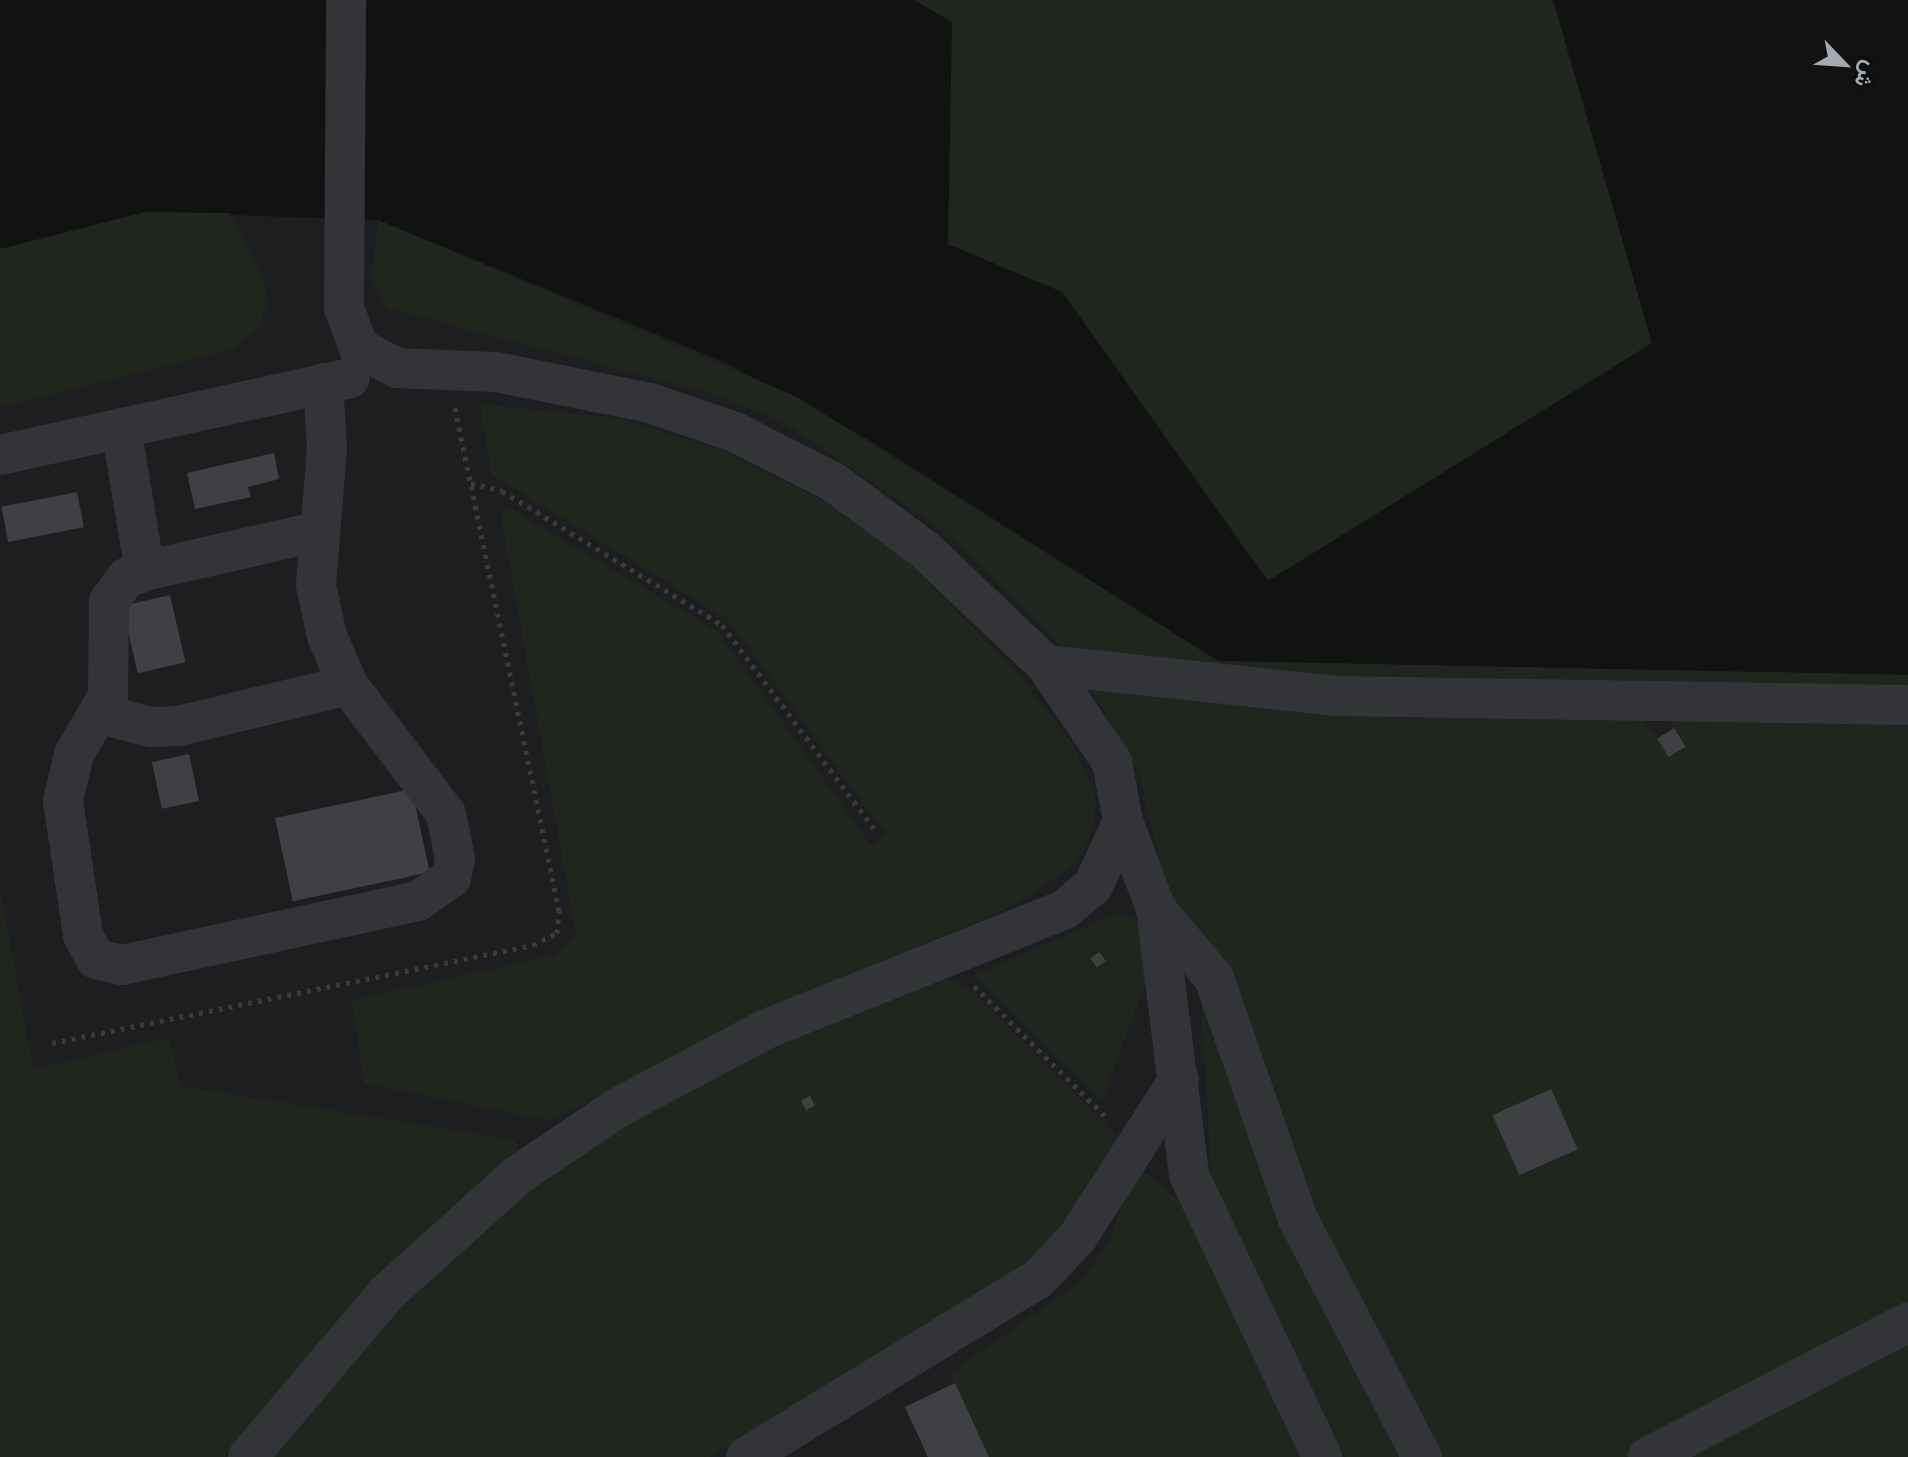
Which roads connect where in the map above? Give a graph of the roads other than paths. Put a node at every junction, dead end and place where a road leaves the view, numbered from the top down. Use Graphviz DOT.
graph roads {
  1 [pos="346,0"];
  2 [pos="397,368"];
  3 [pos="323,383"];
  4 [pos="121,428"];
  5 [pos="0,455"];
  6 [pos="316,532"];
  7 [pos="145,571"];
  8 [pos="1046,665"];
  9 [pos="348,685"];
  10 [pos="1908,705"];
  11 [pos="100,714"];
  12 [pos="1123,821"];
  13 [pos="1156,909"];
  14 [pos="1179,1079"];
  15 [pos="1908,1322"];
  16 [pos="248,1457"];
  17 [pos="746,1457"];
  18 [pos="1322,1457"];
  19 [pos="1422,1457"];
  20 [pos="1648,1457"];
  1 -- 2 [label="lane"];
  2 -- 3 [label="lane"];
  2 -- 8 [label="lane"];
  3 -- 4 [label="lane"];
  3 -- 6 [label="lane"];
  4 -- 5 [label="lane"];
  4 -- 7 [label="lane"];
  6 -- 7 [label="lane"];
  6 -- 9 [label="lane"];
  7 -- 11 [label="lane"];
  8 -- 10 [label="lane"];
  8 -- 12 [label="lane"];
  9 -- 11 [label="lane"];
  9 -- 11 [label="lane"];
  12 -- 13 [label="lane"];
  12 -- 16 [label="lane"];
  13 -- 14 [label="lane"];
  13 -- 19 [label="lane"];
  14 -- 17 [label="lane"];
  14 -- 18 [label="lane"];
  15 -- 20 [label="lane"];
}
